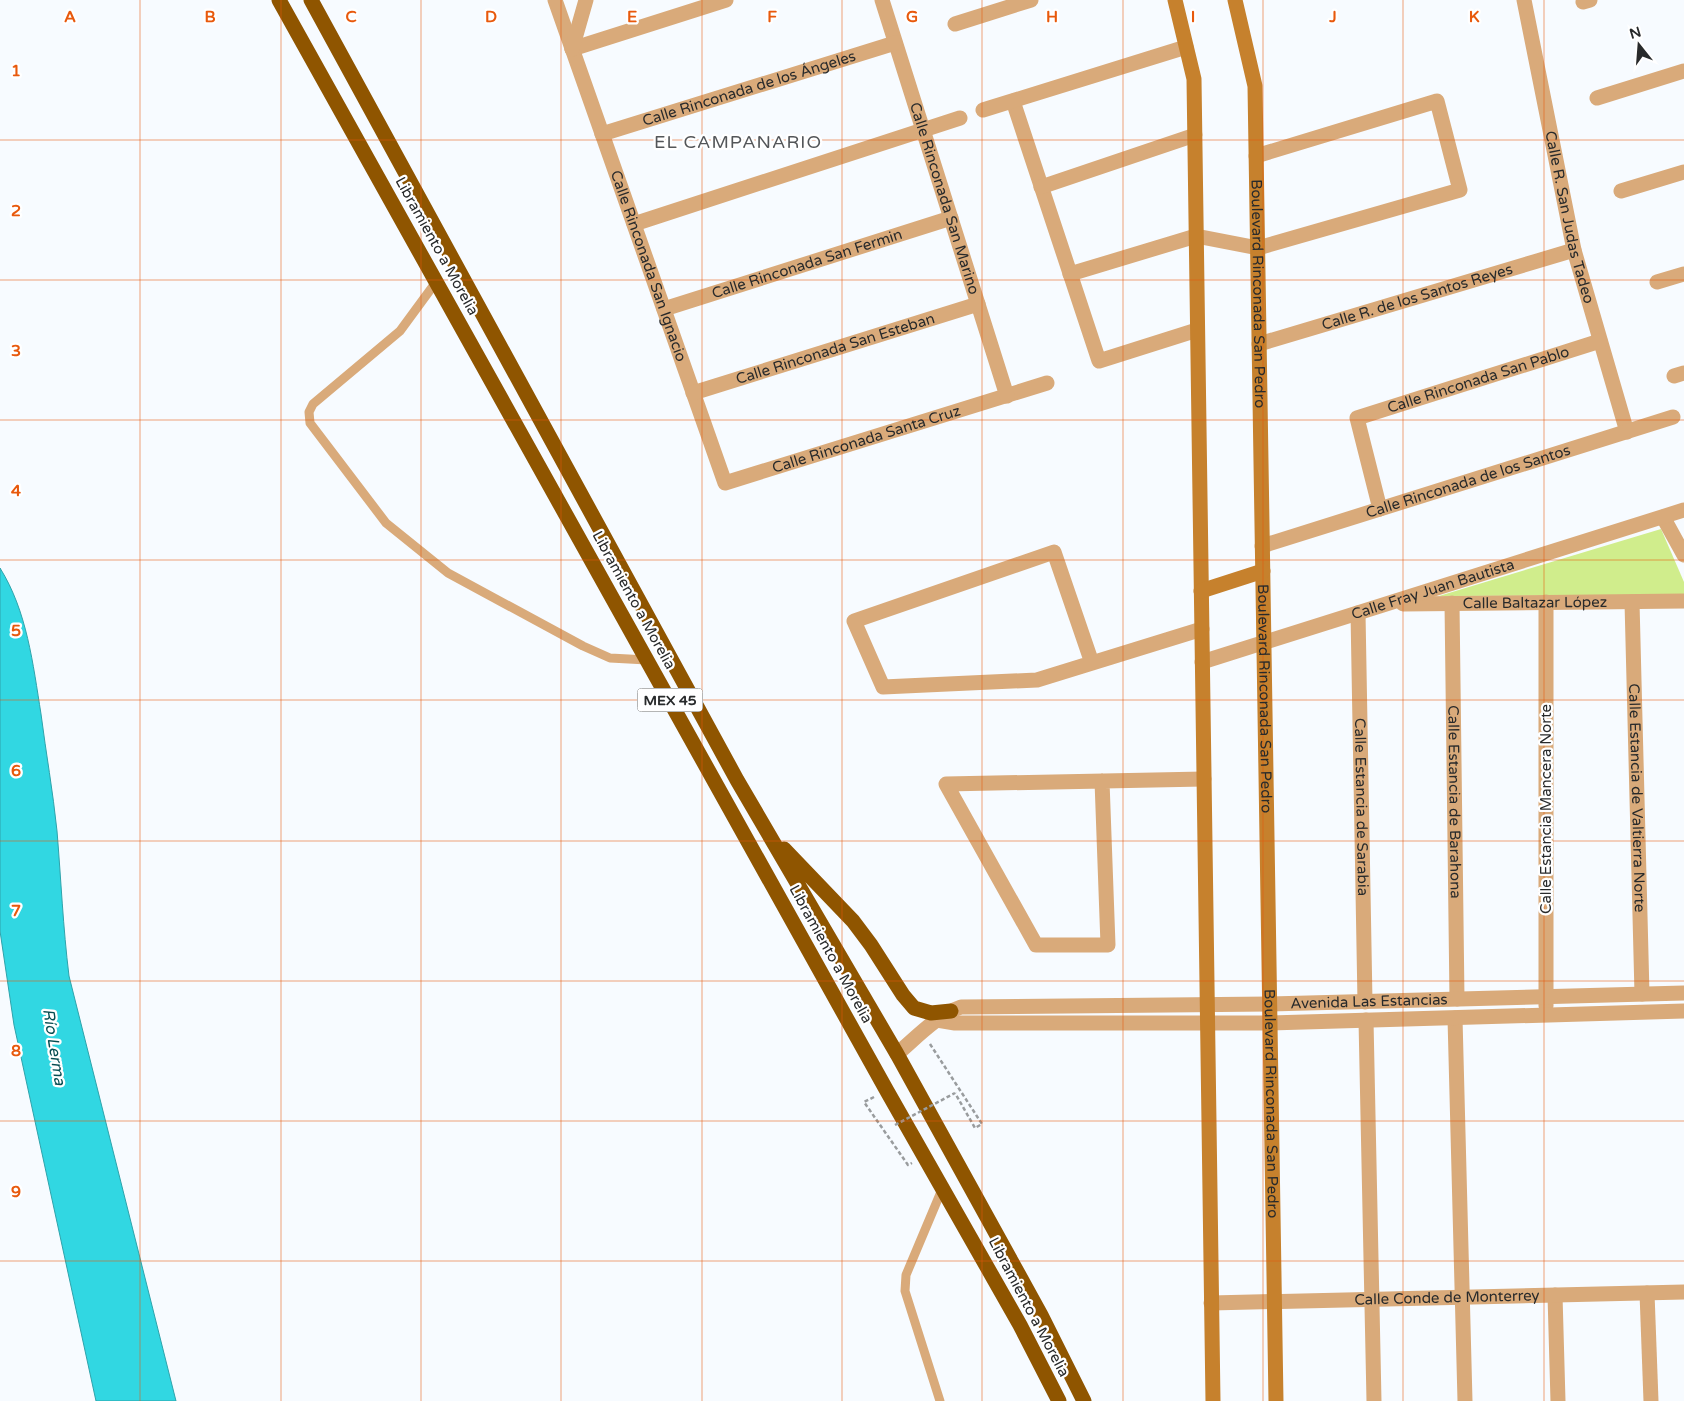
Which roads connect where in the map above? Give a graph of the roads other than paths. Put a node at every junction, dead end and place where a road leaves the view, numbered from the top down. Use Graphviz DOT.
graph roads {
  1 [pos="280,0"];
  2 [pos="311,0"];
  3 [pos="555,0"];
  4 [pos="586,0"];
  5 [pos="726,0"];
  6 [pos="882,0"];
  7 [pos="1031,0"];
  8 [pos="1175,0"];
  9 [pos="1235,0"];
  10 [pos="1524,0"];
  11 [pos="985,7"];
  12 [pos="956,24"];
  13 [pos="895,43"];
  14 [pos="1186,47"];
  15 [pos="572,49"];
  16 [pos="1684,71"];
  17 [pos="1598,98"];
  18 [pos="1013,101"];
  19 [pos="984,110"];
  20 [pos="960,118"];
  21 [pos="923,130"];
  22 [pos="602,134"];
  23 [pos="1195,136"];
  24 [pos="1256,156"];
  25 [pos="1684,172"];
  26 [pos="1041,187"];
  27 [pos="1621,191"];
  28 [pos="950,218"];
  29 [pos="634,224"];
  30 [pos="1196,236"];
  31 [pos="1258,248"];
  32 [pos="1574,250"];
  33 [pos="1070,274"];
  34 [pos="1684,274"];
  35 [pos="436,282"];
  36 [pos="1657,282"];
  37 [pos="978,304"];
  38 [pos="664,310"];
  39 [pos="1198,330"];
  40 [pos="1600,341"];
  41 [pos="1259,344"];
  42 [pos="1047,383"];
  43 [pos="693,393"];
  44 [pos="1007,396"];
  45 [pos="1673,417"];
  46 [pos="1627,432"];
  47 [pos="725,483"];
  48 [pos="1380,509"];
  49 [pos="1684,510"];
  50 [pos="1663,517"];
  51 [pos="1262,546"];
  52 [pos="1684,555"];
  53 [pos="1263,572"];
  54 [pos="1201,591"];
  55 [pos="1684,601"];
  56 [pos="1546,602"];
  57 [pos="1632,602"];
  58 [pos="1452,603"];
  59 [pos="1386,604"];
  60 [pos="1358,613"];
  61 [pos="1202,629"];
  62 [pos="1264,642"];
  63 [pos="647,660"];
  64 [pos="1202,662"];
  65 [pos="1092,663"];
  66 [pos="1204,780"];
  67 [pos="1102,781"];
  68 [pos="768,832"];
  69 [pos="1684,993"];
  70 [pos="1642,994"];
  71 [pos="1546,996"];
  72 [pos="1457,999"];
  73 [pos="1365,1002"];
  74 [pos="1270,1004"];
  75 [pos="1207,1005"];
  76 [pos="950,1011"];
  77 [pos="1684,1011"];
  78 [pos="1546,1015"];
  79 [pos="1455,1018"];
  80 [pos="937,1020"];
  81 [pos="1366,1020"];
  82 [pos="1207,1023"];
  83 [pos="1270,1023"];
  84 [pos="897,1054"];
  85 [pos="943,1187"];
  86 [pos="1684,1292"];
  87 [pos="1647,1293"];
  88 [pos="1555,1295"];
  89 [pos="1462,1297"];
  90 [pos="1372,1299"];
  91 [pos="1274,1302"];
  92 [pos="1211,1303"];
  93 [pos="940,1401"];
  94 [pos="1059,1401"];
  95 [pos="1084,1401"];
  96 [pos="1213,1401"];
  97 [pos="1276,1401"];
  98 [pos="1374,1401"];
  99 [pos="1465,1401"];
  100 [pos="1558,1401"];
  101 [pos="1650,1401"];
  1 -- 35 [label="highway, Libramiento a Morelia / MEX 45"];
  2 -- 68 [label="highway, Libramiento a Morelia / MEX 45"];
  3 -- 15 [label="street, Calle Rinconada San Ignacio"];
  4 -- 15 [label="street"];
  5 -- 15 [label="street"];
  6 -- 13 [label="street, Calle Rinconada San Marino"];
  7 -- 11 [label="street"];
  8 -- 14 [label="street"];
  9 -- 24 [label="street, Boulevard Rinconada San Pedro"];
  10 -- 32 [label="street, Calle R. San Judas Tadeo"];
  11 -- 12 [label="street"];
  13 -- 21 [label="street, Calle Rinconada San Marino"];
  13 -- 22 [label="street, Calle Rinconada de los Ángeles"];
  14 -- 18 [label="street"];
  14 -- 23 [label="street"];
  15 -- 22 [label="street, Calle Rinconada San Ignacio"];
  16 -- 17 [label="street"];
  18 -- 19 [label="street"];
  18 -- 26 [label="street"];
  20 -- 21 [label="street"];
  21 -- 28 [label="street, Calle Rinconada San Marino"];
  21 -- 29 [label="street"];
  22 -- 29 [label="street, Calle Rinconada San Ignacio"];
  23 -- 26 [label="street"];
  23 -- 30 [label="street"];
  24 -- 31 [label="street, Boulevard Rinconada San Pedro"];
  24 -- 31 [label="street"];
  25 -- 27 [label="street"];
  26 -- 33 [label="street"];
  28 -- 37 [label="street, Calle Rinconada San Marino"];
  28 -- 38 [label="street, Calle Rinconada San Fermin"];
  29 -- 38 [label="street, Calle Rinconada San Ignacio"];
  30 -- 31 [label="street"];
  30 -- 33 [label="street"];
  30 -- 39 [label="street"];
  31 -- 41 [label="street, Boulevard Rinconada San Pedro"];
  32 -- 40 [label="street, Calle R. San Judas Tadeo"];
  32 -- 41 [label="street, Calle R. de los Santos Reyes"];
  33 -- 39 [label="street"];
  34 -- 36 [label="street"];
  35 -- 63 [label="highway, Libramiento a Morelia / MEX 45"];
  35 -- 63 [label="lane"];
  37 -- 43 [label="street, Calle Rinconada San Esteban"];
  37 -- 44 [label="street, Calle Rinconada San Marino"];
  38 -- 43 [label="street, Calle Rinconada San Ignacio"];
  39 -- 54 [label="street"];
  40 -- 46 [label="street, Calle R. San Judas Tadeo"];
  40 -- 48 [label="street, Calle Rinconada San Pablo"];
  41 -- 51 [label="street, Boulevard Rinconada San Pedro"];
  42 -- 44 [label="street, Calle Rinconada Santa Cruz"];
  43 -- 47 [label="street, Calle Rinconada San Ignacio"];
  44 -- 47 [label="street, Calle Rinconada Santa Cruz"];
  45 -- 46 [label="street, Calle Rinconada de los Santos"];
  46 -- 48 [label="street, Calle Rinconada de los Santos"];
  48 -- 51 [label="street, Calle Rinconada de los Santos"];
  49 -- 50 [label="street, Calle Fray Juan Bautista"];
  50 -- 52 [label="street"];
  50 -- 59 [label="street, Calle Fray Juan Bautista"];
  51 -- 53 [label="street, Boulevard Rinconada San Pedro"];
  53 -- 54 [label="street"];
  53 -- 62 [label="street, Boulevard Rinconada San Pedro"];
  54 -- 61 [label="street"];
  55 -- 57 [label="street, Calle Baltazar López"];
  56 -- 57 [label="street, Calle Baltazar López"];
  56 -- 58 [label="street, Calle Baltazar López"];
  56 -- 71 [label="street, Calle Estancia Mancera Norte"];
  57 -- 70 [label="street, Calle Estancia de Valtierra Norte"];
  58 -- 59 [label="street, Calle Baltazar López"];
  58 -- 72 [label="street, Calle Estancia de Barahona"];
  59 -- 60 [label="street, Calle Fray Juan Bautista"];
  60 -- 62 [label="street, Calle Fray Juan Bautista"];
  60 -- 73 [label="street, Calle Estancia de Sarabia"];
  61 -- 64 [label="street"];
  61 -- 65 [label="street"];
  62 -- 64 [label="street, Calle Fray Juan Bautista"];
  62 -- 74 [label="street, Boulevard Rinconada San Pedro"];
  63 -- 85 [label="highway, Libramiento a Morelia / MEX 45"];
  64 -- 66 [label="street"];
  65 -- 65 [label="street"];
  66 -- 67 [label="street"];
  66 -- 75 [label="street"];
  67 -- 67 [label="street"];
  68 -- 76 [label="highway"];
  68 -- 84 [label="highway, Libramiento a Morelia / MEX 45"];
  69 -- 70 [label="street, Avenida Las Estancias"];
  70 -- 71 [label="street, Avenida Las Estancias"];
  71 -- 72 [label="street, Avenida Las Estancias"];
  71 -- 78 [label="street, Calle Estancia Mancera Norte"];
  72 -- 73 [label="street, Avenida Las Estancias"];
  73 -- 74 [label="street, Avenida Las Estancias"];
  74 -- 75 [label="street, Avenida Las Estancias"];
  74 -- 83 [label="street, Boulevard Rinconada San Pedro"];
  75 -- 76 [label="street, Avenida Las Estancias"];
  75 -- 82 [label="street"];
  76 -- 80 [label="street, Avenida Las Estancias"];
  77 -- 78 [label="street, Avenida Las Estancias"];
  78 -- 79 [label="street, Avenida Las Estancias"];
  79 -- 81 [label="street, Avenida Las Estancias"];
  79 -- 89 [label="street"];
  80 -- 82 [label="street, Avenida Las Estancias"];
  80 -- 84 [label="street, Avenida Las Estancias"];
  81 -- 83 [label="street, Avenida Las Estancias"];
  81 -- 90 [label="street"];
  82 -- 83 [label="street, Avenida Las Estancias"];
  82 -- 92 [label="street"];
  83 -- 91 [label="street, Boulevard Rinconada San Pedro"];
  84 -- 95 [label="highway, Libramiento a Morelia / MEX 45"];
  85 -- 93 [label="lane"];
  85 -- 94 [label="highway, Libramiento a Morelia / MEX 45"];
  86 -- 87 [label="street, Calle Conde de Monterrey"];
  87 -- 88 [label="street, Calle Conde de Monterrey"];
  87 -- 101 [label="street"];
  88 -- 89 [label="street, Calle Conde de Monterrey"];
  88 -- 100 [label="street"];
  89 -- 90 [label="street, Calle Conde de Monterrey"];
  89 -- 99 [label="street"];
  90 -- 91 [label="street, Calle Conde de Monterrey"];
  90 -- 98 [label="street"];
  91 -- 92 [label="street, Calle Conde de Monterrey"];
  91 -- 97 [label="street, Boulevard Rinconada San Pedro"];
  92 -- 96 [label="street"];
}
